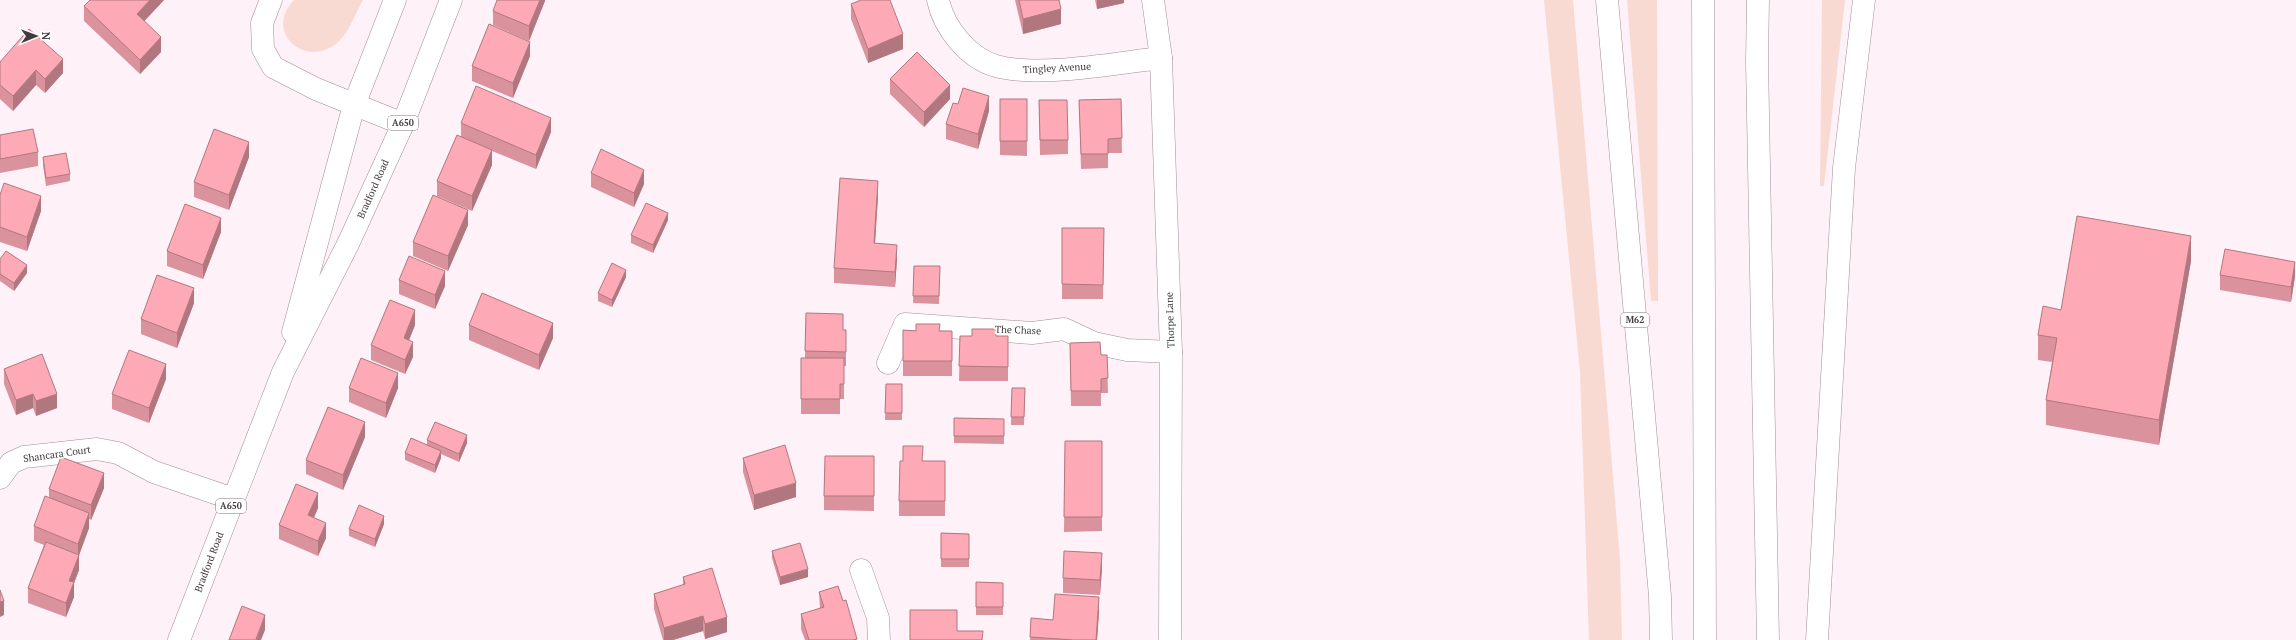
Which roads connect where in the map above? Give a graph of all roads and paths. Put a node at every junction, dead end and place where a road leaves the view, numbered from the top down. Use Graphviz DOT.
graph roads {
  1 [pos="271,0"];
  2 [pos="395,0"];
  3 [pos="451,0"];
  4 [pos="938,0"];
  5 [pos="1153,0"];
  6 [pos="1607,0"];
  7 [pos="1702,0"];
  8 [pos="1758,0"];
  9 [pos="1864,0"];
  10 [pos="1161,58"];
  11 [pos="354,105"];
  12 [pos="403,124"];
  13 [pos="1172,352"];
  14 [pos="888,363"];
  15 [pos="283,372"];
  16 [pos="0,478"];
  17 [pos="233,498"];
  18 [pos="861,570"];
  19 [pos="179,640"];
  20 [pos="879,640"];
  21 [pos="1170,640"];
  22 [pos="1661,640"];
  23 [pos="1705,640"];
  24 [pos="1768,640"];
  25 [pos="1817,640"];
  1 -- 11 [label="main road"];
  2 -- 11 [label="main road, Bradford Road / A650"];
  3 -- 12 [label="main road, Bradford Road / A650"];
  4 -- 10 [label="main road, Tingley Avenue"];
  5 -- 10 [label="main road, Thorpe Lane"];
  6 -- 22 [label="main road, M62"];
  7 -- 23 [label="main road"];
  8 -- 24 [label="main road"];
  9 -- 25 [label="main road"];
  10 -- 13 [label="main road, Thorpe Lane"];
  11 -- 12 [label="main road"];
  11 -- 15 [label="main road, Bradford Road / A650"];
  12 -- 15 [label="main road, Bradford Road / A650"];
  13 -- 14 [label="main road, The Chase"];
  13 -- 21 [label="main road, Thorpe Lane"];
  15 -- 17 [label="main road, Bradford Road / A650"];
  16 -- 17 [label="main road, Shancara Court"];
  17 -- 19 [label="main road, Bradford Road / A650"];
  18 -- 20 [label="main road"];
}
